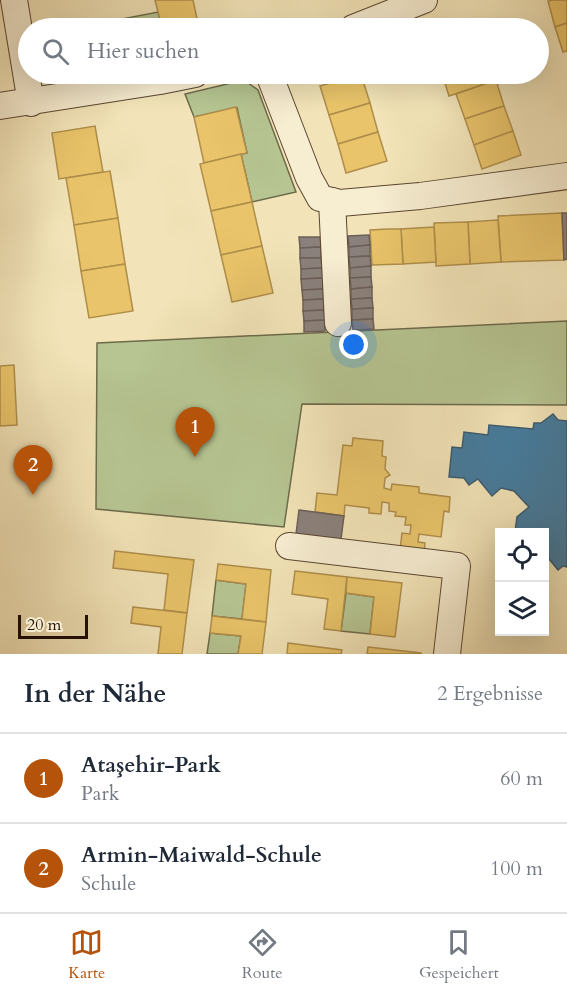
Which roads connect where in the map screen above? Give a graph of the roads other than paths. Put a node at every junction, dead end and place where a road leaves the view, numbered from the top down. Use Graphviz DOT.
graph roads {
  1 [pos="14,0"];
  2 [pos="424,0"];
  3 [pos="378,18"];
  4 [pos="18,24"];
  5 [pos="28,84"];
  6 [pos="142,84"];
  7 [pos="273,84"];
  8 [pos="31,103"];
  9 [pos="0,106"];
  10 [pos="567,176"];
  11 [pos="332,201"];
  12 [pos="338,323"];
  13 [pos="289,546"];
  14 [pos="447,654"];
  1 -- 4 [label="street"];
  2 -- 3 [label="street"];
  5 -- 8 [label="street"];
  6 -- 8 [label="street"];
  7 -- 11 [label="street"];
  8 -- 9 [label="street"];
  10 -- 11 [label="street"];
  11 -- 12 [label="street"];
  13 -- 14 [label="street"];
}
